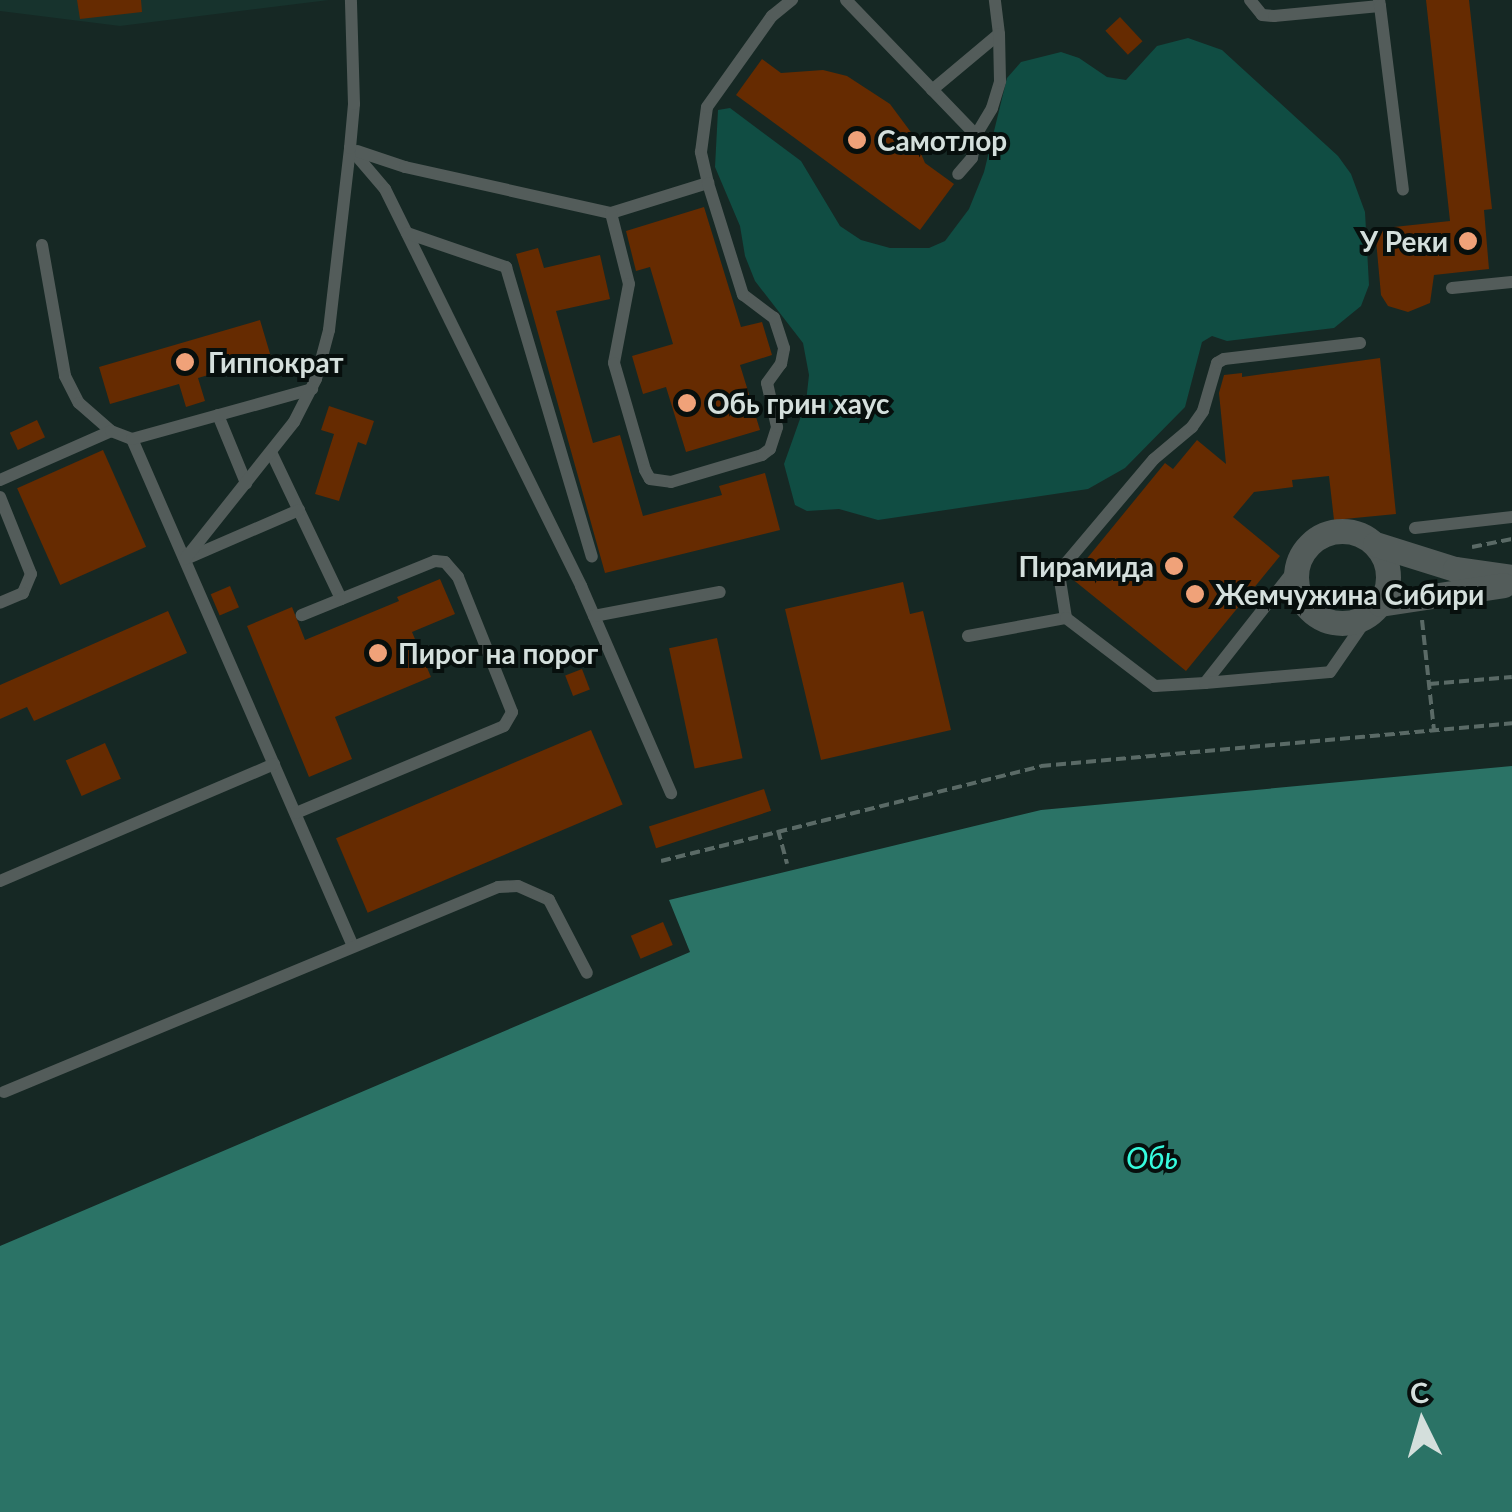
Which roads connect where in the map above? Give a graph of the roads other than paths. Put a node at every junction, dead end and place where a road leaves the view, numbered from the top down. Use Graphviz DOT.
graph roads {
  1 [pos="351,0"];
  2 [pos="792,0"];
  3 [pos="846,0"];
  4 [pos="995,0"];
  5 [pos="1250,0"];
  6 [pos="1380,3"];
  7 [pos="999,34"];
  8 [pos="932,90"];
  9 [pos="976,135"];
  10 [pos="350,148"];
  11 [pos="958,174"];
  12 [pos="708,183"];
  13 [pos="1403,190"];
  14 [pos="611,212"];
  15 [pos="407,233"];
  16 [pos="42,245"];
  17 [pos="1512,282"];
  18 [pos="1452,288"];
  19 [pos="1360,343"];
  20 [pos="312,389"];
  21 [pos="218,415"];
  22 [pos="111,431"];
  23 [pos="132,439"];
  24 [pos="272,452"];
  25 [pos="0,480"];
  26 [pos="246,483"];
  27 [pos="0,497"];
  28 [pos="298,510"];
  29 [pos="1512,516"];
  30 [pos="1415,528"];
  31 [pos="585,533"];
  32 [pos="560,542"];
  33 [pos="1375,544"];
  34 [pos="592,556"];
  35 [pos="185,559"];
  36 [pos="1298,565"];
  37 [pos="1512,580"];
  38 [pos="720,592"];
  39 [pos="341,599"];
  40 [pos="0,603"];
  41 [pos="1376,609"];
  42 [pos="302,616"];
  43 [pos="594,616"];
  44 [pos="1066,618"];
  45 [pos="968,636"];
  46 [pos="1205,682"];
  47 [pos="274,764"];
  48 [pos="672,792"];
  49 [pos="296,813"];
  50 [pos="0,881"];
  51 [pos="352,944"];
  52 [pos="587,974"];
  53 [pos="4,1092"];
  1 -- 10 [label="lane"];
  2 -- 12 [label="lane"];
  3 -- 8 [label="lane"];
  4 -- 7 [label="lane"];
  5 -- 6 [label="lane"];
  6 -- 13 [label="lane"];
  7 -- 8 [label="lane"];
  7 -- 9 [label="lane"];
  8 -- 9 [label="lane"];
  9 -- 11 [label="lane"];
  10 -- 14 [label="lane"];
  10 -- 15 [label="lane"];
  10 -- 20 [label="lane"];
  12 -- 14 [label="lane"];
  12 -- 14 [label="lane"];
  15 -- 31 [label="lane"];
  15 -- 32 [label="lane"];
  16 -- 22 [label="lane"];
  17 -- 18 [label="lane"];
  19 -- 44 [label="lane"];
  20 -- 21 [label="lane"];
  20 -- 24 [label="lane"];
  21 -- 23 [label="lane"];
  21 -- 26 [label="lane"];
  22 -- 23 [label="lane"];
  22 -- 25 [label="lane"];
  23 -- 35 [label="lane"];
  24 -- 26 [label="lane"];
  24 -- 28 [label="lane"];
  26 -- 35 [label="lane"];
  27 -- 40 [label="lane"];
  28 -- 35 [label="lane"];
  28 -- 39 [label="lane"];
  29 -- 30 [label="lane"];
  31 -- 32 [label="lane"];
  31 -- 34 [label="lane"];
  32 -- 43 [label="lane"];
  33 -- 36 [label="street"];
  33 -- 37 [label="street"];
  33 -- 41 [label="street"];
  35 -- 47 [label="lane"];
  36 -- 41 [label="street"];
  36 -- 46 [label="lane"];
  37 -- 41 [label="street"];
  38 -- 43 [label="lane"];
  39 -- 42 [label="lane"];
  39 -- 49 [label="lane"];
  41 -- 46 [label="lane"];
  43 -- 48 [label="lane"];
  44 -- 45 [label="lane"];
  44 -- 46 [label="lane"];
  47 -- 49 [label="lane"];
  47 -- 50 [label="lane"];
  49 -- 51 [label="lane"];
  51 -- 52 [label="lane"];
  51 -- 53 [label="lane"];
}
